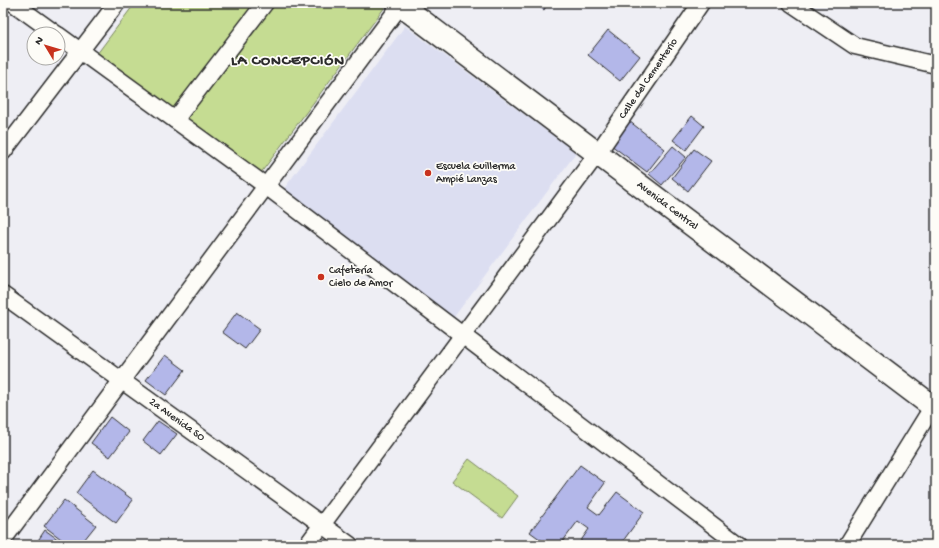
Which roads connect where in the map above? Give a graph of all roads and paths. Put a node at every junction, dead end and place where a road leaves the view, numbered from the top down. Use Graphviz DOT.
graph roads {
  1 [pos="13,3"];
  2 [pos="117,3"];
  3 [pos="265,3"];
  4 [pos="701,3"];
  5 [pos="792,3"];
  6 [pos="400,4"];
  7 [pos="45,26"];
  8 [pos="66,41"];
  9 [pos="80,51"];
  10 [pos="936,65"];
  11 [pos="176,120"];
  12 [pos="3,152"];
  13 [pos="597,154"];
  14 [pos="266,186"];
  15 [pos="3,295"];
  16 [pos="462,336"];
  17 [pos="122,380"];
  18 [pos="934,408"];
  19 [pos="322,525"];
  20 [pos="3,540"];
  21 [pos="307,545"];
  22 [pos="350,545"];
  23 [pos="739,545"];
  24 [pos="847,545"];
  1 -- 7 [label="street"];
  2 -- 9 [label="street"];
  3 -- 11 [label="street"];
  4 -- 13 [label="street, Calle del Cementerio"];
  5 -- 10 [label="street"];
  6 -- 13 [label="main road, Avenida Central"];
  6 -- 14 [label="street"];
  8 -- 9 [label="street"];
  9 -- 11 [label="street"];
  9 -- 12 [label="street"];
  11 -- 14 [label="street"];
  13 -- 16 [label="street, Calle del Cementerio"];
  13 -- 18 [label="main road, Avenida Central"];
  14 -- 16 [label="street"];
  14 -- 17 [label="street"];
  15 -- 17 [label="street, 2a Avenida SO"];
  16 -- 19 [label="street, Calle del Cementerio"];
  16 -- 23 [label="street"];
  17 -- 19 [label="street, 2a Avenida SO"];
  17 -- 20 [label="street"];
  18 -- 24 [label="street"];
  19 -- 21 [label="street, Calle del Cementerio"];
  19 -- 22 [label="street, 2a Avenida SO"];
}
